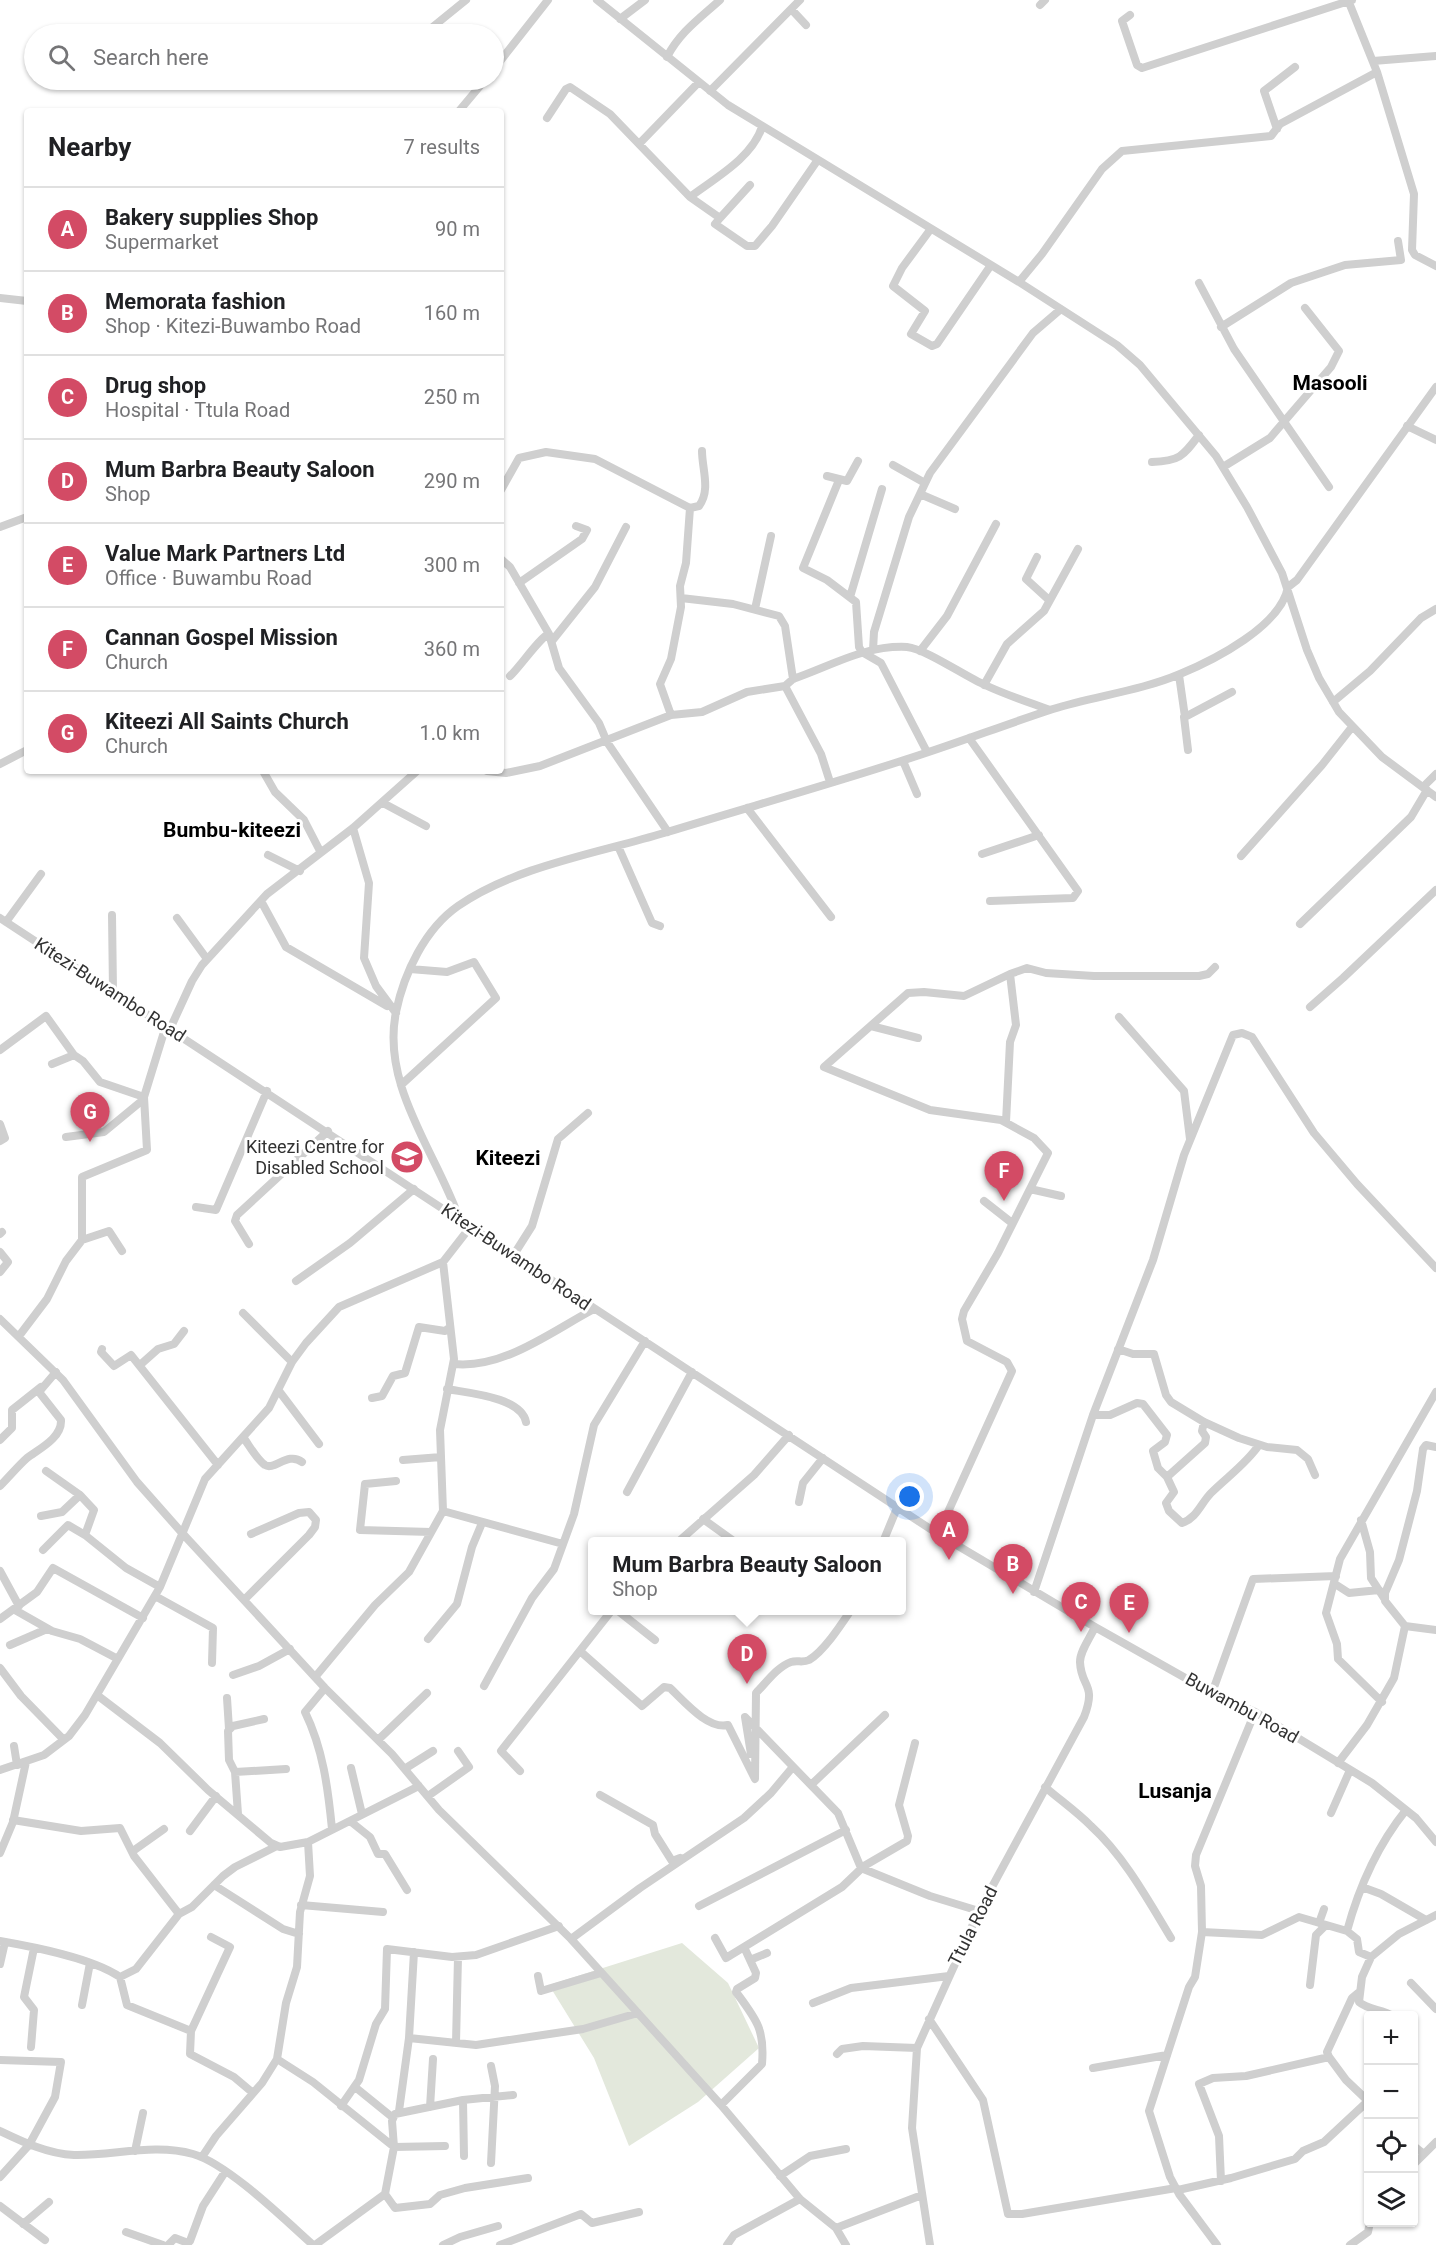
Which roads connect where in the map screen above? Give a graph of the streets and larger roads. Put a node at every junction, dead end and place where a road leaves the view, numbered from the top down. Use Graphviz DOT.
graph roads {
  1 [pos="465,0"];
  2 [pos="548,0"];
  3 [pos="645,0"];
  4 [pos="720,0"];
  5 [pos="800,0"];
  6 [pos="601,1"];
  7 [pos="1349,1"];
  8 [pos="792,10"];
  9 [pos="1130,15"];
  10 [pos="620,19"];
  11 [pos="436,24"];
  12 [pos="806,25"];
  13 [pos="504,56"];
  14 [pos="1436,56"];
  15 [pos="667,57"];
  16 [pos="1373,61"];
  17 [pos="1295,67"];
  18 [pos="1377,72"];
  19 [pos="698,83"];
  20 [pos="477,90"];
  21 [pos="710,91"];
  22 [pos="462,108"];
  23 [pos="547,118"];
  24 [pos="762,127"];
  25 [pos="1277,129"];
  26 [pos="639,144"];
  27 [pos="817,161"];
  28 [pos="750,185"];
  29 [pos="690,196"];
  30 [pos="720,218"];
  31 [pos="930,230"];
  32 [pos="1398,241"];
  33 [pos="990,265"];
  34 [pos="1436,266"];
  35 [pos="1019,282"];
  36 [pos="1199,283"];
  37 [pos="0,298"];
  38 [pos="24,301"];
  39 [pos="1305,308"];
  40 [pos="1061,309"];
  41 [pos="1221,327"];
  42 [pos="1436,387"];
  43 [pos="1284,424"];
  44 [pos="1407,426"];
  45 [pos="1199,435"];
  46 [pos="1436,440"];
  47 [pos="702,451"];
  48 [pos="858,460"];
  49 [pos="1152,462"];
  50 [pos="893,465"];
  51 [pos="1223,467"];
  52 [pos="827,476"];
  53 [pos="839,480"];
  54 [pos="925,483"];
  55 [pos="504,485"];
  56 [pos="1329,487"];
  57 [pos="882,489"];
  58 [pos="920,494"];
  59 [pos="690,508"];
  60 [pos="955,508"];
  61 [pos="24,518"];
  62 [pos="996,524"];
  63 [pos="576,526"];
  64 [pos="0,527"];
  65 [pos="626,527"];
  66 [pos="771,536"];
  67 [pos="1078,549"];
  68 [pos="1037,557"];
  69 [pos="504,563"];
  70 [pos="519,583"];
  71 [pos="1288,587"];
  72 [pos="850,597"];
  73 [pos="681,598"];
  74 [pos="1049,600"];
  75 [pos="755,609"];
  76 [pos="1436,609"];
  77 [pos="551,637"];
  78 [pos="873,651"];
  79 [pos="920,651"];
  80 [pos="862,652"];
  81 [pos="1179,675"];
  82 [pos="510,676"];
  83 [pos="793,679"];
  84 [pos="984,685"];
  85 [pos="785,686"];
  86 [pos="1233,692"];
  87 [pos="1333,702"];
  88 [pos="1050,710"];
  89 [pos="671,716"];
  90 [pos="1184,717"];
  91 [pos="1352,727"];
  92 [pos="969,738"];
  93 [pos="607,742"];
  94 [pos="1188,750"];
  95 [pos="24,752"];
  96 [pos="927,752"];
  97 [pos="903,761"];
  98 [pos="0,764"];
  99 [pos="504,771"];
  100 [pos="264,774"];
  101 [pos="1436,774"];
  102 [pos="406,775"];
  103 [pos="830,782"];
  104 [pos="1425,789"];
  105 [pos="917,794"];
  106 [pos="1436,797"];
  107 [pos="383,803"];
  108 [pos="747,808"];
  109 [pos="426,826"];
  110 [pos="353,828"];
  111 [pos="668,832"];
  112 [pos="1040,835"];
  113 [pos="618,846"];
  114 [pos="320,851"];
  115 [pos="982,854"];
  116 [pos="268,855"];
  117 [pos="1241,856"];
  118 [pos="300,870"];
  119 [pos="41,874"];
  120 [pos="1436,890"];
  121 [pos="261,900"];
  122 [pos="990,901"];
  123 [pos="112,915"];
  124 [pos="831,917"];
  125 [pos="177,918"];
  126 [pos="3,920"];
  127 [pos="1300,924"];
  128 [pos="660,926"];
  129 [pos="207,960"];
  130 [pos="1215,967"];
  131 [pos="410,969"];
  132 [pos="1010,975"];
  133 [pos="113,991"];
  134 [pos="1310,1006"];
  135 [pos="394,1011"];
  136 [pos="1119,1017"];
  137 [pos="871,1026"];
  138 [pos="170,1029"];
  139 [pos="918,1038"];
  140 [pos="0,1050"];
  141 [pos="74,1055"];
  142 [pos="52,1064"];
  143 [pos="401,1085"];
  144 [pos="267,1091"];
  145 [pos="144,1098"];
  146 [pos="588,1113"];
  147 [pos="1006,1122"];
  148 [pos="0,1124"];
  149 [pos="328,1131"];
  150 [pos="66,1137"];
  151 [pos="1190,1139"];
  152 [pos="0,1141"];
  153 [pos="414,1189"];
  154 [pos="1030,1189"];
  155 [pos="1061,1196"];
  156 [pos="984,1202"];
  157 [pos="196,1207"];
  158 [pos="459,1219"];
  159 [pos="1012,1223"];
  160 [pos="471,1227"];
  161 [pos="82,1240"];
  162 [pos="249,1244"];
  163 [pos="0,1251"];
  164 [pos="122,1251"];
  165 [pos="513,1256"];
  166 [pos="443,1262"];
  167 [pos="1436,1268"];
  168 [pos="0,1272"];
  169 [pos="296,1281"];
  170 [pos="594,1308"];
  171 [pos="243,1313"];
  172 [pos="0,1319"];
  173 [pos="449,1328"];
  174 [pos="184,1331"];
  175 [pos="19,1336"];
  176 [pos="645,1341"];
  177 [pos="102,1349"];
  178 [pos="1119,1349"];
  179 [pos="292,1362"];
  180 [pos="454,1364"];
  181 [pos="140,1365"];
  182 [pos="56,1372"];
  183 [pos="693,1372"];
  184 [pos="41,1387"];
  185 [pos="447,1389"];
  186 [pos="279,1391"];
  187 [pos="1436,1392"];
  188 [pos="372,1398"];
  189 [pos="1433,1404"];
  190 [pos="1093,1415"];
  191 [pos="526,1422"];
  192 [pos="1204,1422"];
  193 [pos="789,1435"];
  194 [pos="243,1437"];
  195 [pos="0,1440"];
  196 [pos="319,1444"];
  197 [pos="1259,1445"];
  198 [pos="1436,1447"];
  199 [pos="441,1457"];
  200 [pos="823,1458"];
  201 [pos="403,1460"];
  202 [pos="302,1461"];
  203 [pos="218,1465"];
  204 [pos="46,1472"];
  205 [pos="1315,1475"];
  206 [pos="1167,1477"];
  207 [pos="396,1481"];
  208 [pos="0,1486"];
  209 [pos="627,1492"];
  210 [pos="80,1495"];
  211 [pos="799,1502"];
  212 [pos="897,1508"];
  213 [pos="443,1511"];
  214 [pos="41,1516"];
  215 [pos="703,1519"];
  216 [pos="1361,1520"];
  217 [pos="482,1523"];
  218 [pos="431,1532"];
  219 [pos="183,1534"];
  220 [pos="251,1534"];
  221 [pos="938,1534"];
  222 [pos="85,1536"];
  223 [pos="683,1537"];
  224 [pos="728,1537"];
  225 [pos="885,1537"];
  226 [pos="563,1544"];
  227 [pos="43,1550"];
  228 [pos="0,1571"];
  229 [pos="1336,1580"];
  230 [pos="160,1587"];
  231 [pos="1379,1590"];
  232 [pos="1034,1592"];
  233 [pos="155,1596"];
  234 [pos="245,1599"];
  235 [pos="1385,1601"];
  236 [pos="17,1608"];
  237 [pos="609,1615"];
  238 [pos="622,1615"];
  239 [pos="848,1615"];
  240 [pos="143,1618"];
  241 [pos="0,1619"];
  242 [pos="1405,1626"];
  243 [pos="1095,1627"];
  244 [pos="48,1629"];
  245 [pos="1436,1630"];
  246 [pos="428,1639"];
  247 [pos="655,1640"];
  248 [pos="10,1646"];
  249 [pos="290,1649"];
  250 [pos="580,1651"];
  251 [pos="118,1659"];
  252 [pos="212,1663"];
  253 [pos="0,1668"];
  254 [pos="233,1675"];
  255 [pos="316,1676"];
  256 [pos="484,1686"];
  257 [pos="325,1688"];
  258 [pos="427,1693"];
  259 [pos="1212,1693"];
  260 [pos="98,1695"];
  261 [pos="227,1698"];
  262 [pos="1382,1702"];
  263 [pos="1255,1712"];
  264 [pos="885,1715"];
  265 [pos="264,1719"];
  266 [pos="229,1729"];
  267 [pos="64,1740"];
  268 [pos="378,1740"];
  269 [pos="915,1743"];
  270 [pos="14,1746"];
  271 [pos="433,1751"];
  272 [pos="458,1751"];
  273 [pos="26,1761"];
  274 [pos="1338,1763"];
  275 [pos="16,1765"];
  276 [pos="351,1768"];
  277 [pos="406,1768"];
  278 [pos="792,1768"];
  279 [pos="286,1769"];
  280 [pos="0,1770"];
  281 [pos="1350,1770"];
  282 [pos="520,1771"];
  283 [pos="235,1772"];
  284 [pos="755,1779"];
  285 [pos="812,1784"];
  286 [pos="419,1786"];
  287 [pos="1045,1787"];
  288 [pos="600,1795"];
  289 [pos="428,1796"];
  290 [pos="216,1797"];
  291 [pos="1406,1810"];
  292 [pos="1331,1813"];
  293 [pos="238,1814"];
  294 [pos="362,1814"];
  295 [pos="13,1820"];
  296 [pos="350,1821"];
  297 [pos="164,1829"];
  298 [pos="332,1829"];
  299 [pos="846,1830"];
  300 [pos="190,1831"];
  301 [pos="309,1842"];
  302 [pos="1436,1842"];
  303 [pos="277,1846"];
  304 [pos="699,1850"];
  305 [pos="133,1851"];
  306 [pos="0,1853"];
  307 [pos="861,1868"];
  308 [pos="214,1885"];
  309 [pos="1362,1887"];
  310 [pos="407,1890"];
  311 [pos="301,1905"];
  312 [pos="699,1906"];
  313 [pos="1324,1909"];
  314 [pos="979,1911"];
  315 [pos="383,1912"];
  316 [pos="179,1914"];
  317 [pos="1436,1915"];
  318 [pos="1426,1920"];
  319 [pos="1322,1925"];
  320 [pos="559,1926"];
  321 [pos="1347,1931"];
  322 [pos="1202,1932"];
  323 [pos="299,1934"];
  324 [pos="212,1937"];
  325 [pos="715,1938"];
  326 [pos="1171,1938"];
  327 [pos="571,1939"];
  328 [pos="2,1942"];
  329 [pos="744,1947"];
  330 [pos="34,1948"];
  331 [pos="414,1952"];
  332 [pos="767,1953"];
  333 [pos="458,1957"];
  334 [pos="1371,1957"];
  335 [pos="750,1960"];
  336 [pos="90,1963"];
  337 [pos="0,1964"];
  338 [pos="600,1973"];
  339 [pos="538,1976"];
  340 [pos="948,1976"];
  341 [pos="120,1977"];
  342 [pos="1411,1983"];
  343 [pos="1310,1985"];
  344 [pos="1358,1993"];
  345 [pos="813,2002"];
  346 [pos="82,2006"];
  347 [pos="1436,2008"];
  348 [pos="1384,2011"];
  349 [pos="638,2013"];
  350 [pos="929,2019"];
  351 [pos="191,2031"];
  352 [pos="410,2038"];
  353 [pos="456,2043"];
  354 [pos="31,2046"];
  355 [pos="917,2048"];
  356 [pos="837,2054"];
  357 [pos="1167,2055"];
  358 [pos="1329,2057"];
  359 [pos="277,2059"];
  360 [pos="433,2059"];
  361 [pos="0,2060"];
  362 [pos="490,2066"];
  363 [pos="1093,2068"];
  364 [pos="355,2087"];
  365 [pos="252,2093"];
  366 [pos="513,2095"];
  367 [pos="494,2097"];
  368 [pos="1364,2097"];
  369 [pos="463,2100"];
  370 [pos="721,2105"];
  371 [pos="1364,2105"];
  372 [pos="341,2106"];
  373 [pos="430,2107"];
  374 [pos="143,2113"];
  375 [pos="396,2114"];
  376 [pos="0,2131"];
  377 [pos="1436,2142"];
  378 [pos="29,2145"];
  379 [pos="445,2146"];
  380 [pos="394,2147"];
  381 [pos="846,2149"];
  382 [pos="1418,2150"];
  383 [pos="135,2151"];
  384 [pos="1424,2154"];
  385 [pos="464,2156"];
  386 [pos="202,2157"];
  387 [pos="1418,2159"];
  388 [pos="491,2163"];
  389 [pos="225,2172"];
  390 [pos="780,2176"];
  391 [pos="0,2177"];
  392 [pos="528,2178"];
  393 [pos="1221,2181"];
  394 [pos="1177,2189"];
  395 [pos="385,2194"];
  396 [pos="922,2195"];
  397 [pos="800,2199"];
  398 [pos="49,2202"];
  399 [pos="0,2206"];
  400 [pos="639,2212"];
  401 [pos="23,2224"];
  402 [pos="498,2226"];
  403 [pos="1369,2227"];
  404 [pos="836,2228"];
  405 [pos="126,2232"];
  406 [pos="45,2240"];
  407 [pos="163,2245"];
  408 [pos="168,2245"];
  409 [pos="314,2245"];
  410 [pos="443,2245"];
  411 [pos="500,2245"];
  412 [pos="727,2245"];
  413 [pos="846,2245"];
  414 [pos="930,2245"];
  415 [pos="1217,2245"];
  416 [pos="1350,2245"];
  1 -- 11 [label="street"];
  2 -- 13 [label="street"];
  3 -- 10 [label="street"];
  4 -- 15 [label="street"];
  5 -- 8 [label="street"];
  6 -- 10 [label="street"];
  7 -- 9 [label="street"];
  7 -- 16 [label="street"];
  8 -- 12 [label="street"];
  8 -- 21 [label="street"];
  10 -- 15 [label="street"];
  14 -- 16 [label="street"];
  15 -- 19 [label="street"];
  16 -- 18 [label="street"];
  17 -- 25 [label="street"];
  18 -- 25 [label="street"];
  18 -- 34 [label="street"];
  19 -- 21 [label="street"];
  19 -- 26 [label="street"];
  20 -- 22 [label="street"];
  21 -- 24 [label="street"];
  23 -- 26 [label="street"];
  24 -- 27 [label="street"];
  24 -- 29 [label="street"];
  25 -- 35 [label="street"];
  26 -- 29 [label="street"];
  27 -- 30 [label="street"];
  27 -- 31 [label="street"];
  28 -- 30 [label="street"];
  29 -- 30 [label="street"];
  31 -- 33 [label="street"];
  31 -- 33 [label="street"];
  32 -- 41 [label="street"];
  33 -- 35 [label="street"];
  35 -- 40 [label="street"];
  36 -- 41 [label="street"];
  37 -- 38 [label="street"];
  39 -- 43 [label="street"];
  40 -- 45 [label="street"];
  40 -- 54 [label="street"];
  41 -- 43 [label="street"];
  42 -- 44 [label="street"];
  43 -- 51 [label="street"];
  43 -- 56 [label="street"];
  44 -- 46 [label="street"];
  44 -- 71 [label="street"];
  45 -- 49 [label="street"];
  45 -- 51 [label="street"];
  47 -- 59 [label="street"];
  48 -- 53 [label="street"];
  50 -- 54 [label="street"];
  51 -- 71 [label="street"];
  52 -- 53 [label="street"];
  53 -- 72 [label="street"];
  54 -- 58 [label="street"];
  55 -- 59 [label="street"];
  57 -- 72 [label="street"];
  58 -- 60 [label="street"];
  58 -- 78 [label="street"];
  59 -- 73 [label="street"];
  61 -- 64 [label="street"];
  62 -- 79 [label="street"];
  63 -- 70 [label="street"];
  65 -- 77 [label="street"];
  66 -- 75 [label="street"];
  67 -- 74 [label="street"];
  68 -- 74 [label="street"];
  69 -- 70 [label="street"];
  70 -- 77 [label="street"];
  71 -- 81 [label="street"];
  71 -- 87 [label="street"];
  72 -- 80 [label="street"];
  73 -- 75 [label="street"];
  73 -- 89 [label="street"];
  74 -- 84 [label="street"];
  75 -- 83 [label="street"];
  76 -- 87 [label="street"];
  77 -- 82 [label="street"];
  77 -- 93 [label="street"];
  78 -- 79 [label="street"];
  78 -- 80 [label="street"];
  79 -- 84 [label="street"];
  80 -- 83 [label="street"];
  80 -- 96 [label="street"];
  81 -- 88 [label="street"];
  81 -- 90 [label="street"];
  83 -- 85 [label="street"];
  84 -- 88 [label="street"];
  85 -- 89 [label="street"];
  85 -- 103 [label="street"];
  86 -- 90 [label="street"];
  87 -- 91 [label="street"];
  88 -- 92 [label="street"];
  89 -- 93 [label="street"];
  90 -- 94 [label="street"];
  91 -- 104 [label="street"];
  91 -- 117 [label="street"];
  92 -- 96 [label="street"];
  92 -- 112 [label="street"];
  93 -- 99 [label="street"];
  93 -- 111 [label="street"];
  95 -- 98 [label="street"];
  96 -- 97 [label="street"];
  97 -- 103 [label="street"];
  97 -- 105 [label="street"];
  100 -- 114 [label="street"];
  101 -- 104 [label="street"];
  102 -- 107 [label="street"];
  103 -- 108 [label="street"];
  104 -- 106 [label="street"];
  104 -- 127 [label="street"];
  107 -- 109 [label="street"];
  107 -- 110 [label="street"];
  108 -- 111 [label="street"];
  108 -- 124 [label="street"];
  110 -- 114 [label="street"];
  110 -- 135 [label="street"];
  111 -- 113 [label="street"];
  112 -- 115 [label="street"];
  112 -- 122 [label="street"];
  113 -- 128 [label="street"];
  113 -- 131 [label="street"];
  114 -- 118 [label="street"];
  116 -- 118 [label="street"];
  118 -- 121 [label="street"];
  119 -- 126 [label="street"];
  120 -- 134 [label="street"];
  121 -- 129 [label="street"];
  121 -- 135 [label="street"];
  123 -- 133 [label="street"];
  125 -- 129 [label="street"];
  126 -- 133 [label="street, Kitezi-Buwambo Road"];
  129 -- 138 [label="street"];
  130 -- 132 [label="street"];
  131 -- 135 [label="street"];
  131 -- 143 [label="street"];
  132 -- 137 [label="street"];
  132 -- 147 [label="street"];
  133 -- 138 [label="street, Kitezi-Buwambo Road"];
  135 -- 143 [label="street"];
  136 -- 151 [label="street"];
  137 -- 139 [label="street"];
  137 -- 147 [label="street"];
  138 -- 144 [label="street, Kitezi-Buwambo Road"];
  138 -- 145 [label="street"];
  140 -- 141 [label="street"];
  141 -- 142 [label="street"];
  141 -- 145 [label="street"];
  143 -- 158 [label="street"];
  144 -- 149 [label="street, Kitezi-Buwambo Road"];
  144 -- 157 [label="street"];
  145 -- 150 [label="street"];
  145 -- 161 [label="street"];
  146 -- 165 [label="street"];
  147 -- 154 [label="street"];
  148 -- 152 [label="street"];
  149 -- 153 [label="street, Kitezi-Buwambo Road"];
  149 -- 162 [label="street"];
  151 -- 167 [label="street"];
  151 -- 178 [label="street"];
  153 -- 158 [label="street, Kitezi-Buwambo Road"];
  153 -- 169 [label="street"];
  154 -- 155 [label="street"];
  154 -- 159 [label="street"];
  156 -- 159 [label="street"];
  158 -- 160 [label="street, Kitezi-Buwambo Road"];
  159 -- 221 [label="street"];
  160 -- 165 [label="street, Kitezi-Buwambo Road"];
  160 -- 166 [label="street"];
  161 -- 164 [label="street"];
  161 -- 175 [label="street"];
  163 -- 168 [label="street"];
  165 -- 170 [label="street, Kitezi-Buwambo Road"];
  166 -- 173 [label="street"];
  166 -- 179 [label="street"];
  170 -- 176 [label="street, Kitezi-Buwambo Road"];
  170 -- 180 [label="street"];
  171 -- 179 [label="street"];
  172 -- 175 [label="street"];
  173 -- 180 [label="street"];
  173 -- 188 [label="street"];
  174 -- 181 [label="street"];
  175 -- 182 [label="street"];
  176 -- 183 [label="street, Kitezi-Buwambo Road"];
  176 -- 226 [label="street"];
  177 -- 181 [label="street"];
  178 -- 190 [label="street"];
  178 -- 192 [label="street"];
  179 -- 186 [label="street"];
  180 -- 185 [label="street"];
  181 -- 203 [label="street"];
  182 -- 184 [label="street"];
  182 -- 219 [label="street"];
  183 -- 193 [label="street, Kitezi-Buwambo Road"];
  183 -- 209 [label="street"];
  184 -- 195 [label="street"];
  184 -- 208 [label="street"];
  185 -- 191 [label="street"];
  185 -- 199 [label="street"];
  186 -- 194 [label="street"];
  186 -- 196 [label="street"];
  187 -- 189 [label="street"];
  189 -- 216 [label="street"];
  190 -- 206 [label="street"];
  190 -- 232 [label="street"];
  192 -- 197 [label="street"];
  192 -- 206 [label="street"];
  193 -- 200 [label="street, Kitezi-Buwambo Road"];
  193 -- 215 [label="street"];
  194 -- 202 [label="street"];
  194 -- 203 [label="street"];
  197 -- 205 [label="street"];
  197 -- 206 [label="street"];
  198 -- 235 [label="street"];
  199 -- 201 [label="street"];
  199 -- 213 [label="street"];
  200 -- 211 [label="street"];
  200 -- 212 [label="street, Kitezi-Buwambo Road"];
  203 -- 219 [label="street"];
  204 -- 210 [label="street"];
  207 -- 218 [label="street"];
  210 -- 214 [label="street"];
  210 -- 222 [label="street"];
  212 -- 221 [label="street, Kitezi-Buwambo Road"];
  212 -- 225 [label="street"];
  213 -- 217 [label="street"];
  213 -- 218 [label="street"];
  215 -- 223 [label="street"];
  215 -- 224 [label="street"];
  216 -- 229 [label="street"];
  216 -- 231 [label="street"];
  217 -- 226 [label="street"];
  217 -- 246 [label="street"];
  218 -- 255 [label="street"];
  219 -- 230 [label="street"];
  219 -- 234 [label="street"];
  220 -- 234 [label="street"];
  221 -- 232 [label="street, Kitezi-Buwambo Road"];
  222 -- 227 [label="street"];
  222 -- 230 [label="street"];
  226 -- 256 [label="street"];
  228 -- 236 [label="street"];
  229 -- 231 [label="street"];
  229 -- 259 [label="street"];
  229 -- 262 [label="street"];
  230 -- 233 [label="street"];
  231 -- 235 [label="street"];
  232 -- 243 [label="street, Buwambu Road"];
  233 -- 240 [label="street"];
  233 -- 252 [label="street"];
  234 -- 249 [label="street"];
  235 -- 242 [label="street"];
  236 -- 240 [label="street"];
  236 -- 241 [label="street"];
  236 -- 244 [label="street"];
  237 -- 250 [label="street"];
  238 -- 247 [label="street"];
  239 -- 284 [label="street"];
  240 -- 251 [label="street"];
  242 -- 245 [label="street"];
  242 -- 262 [label="street"];
  243 -- 259 [label="street, Buwambu Road"];
  243 -- 287 [label="street, Ttula Road"];
  244 -- 248 [label="street"];
  244 -- 251 [label="street"];
  249 -- 254 [label="street"];
  249 -- 255 [label="street"];
  250 -- 282 [label="street"];
  250 -- 284 [label="street"];
  251 -- 260 [label="street"];
  253 -- 267 [label="street"];
  255 -- 257 [label="street"];
  257 -- 268 [label="street"];
  257 -- 298 [label="street"];
  258 -- 268 [label="street"];
  259 -- 263 [label="street, Buwambu Road"];
  260 -- 267 [label="street"];
  260 -- 290 [label="street"];
  261 -- 266 [label="street"];
  262 -- 274 [label="street"];
  263 -- 274 [label="street, Buwambu Road"];
  263 -- 322 [label="street"];
  264 -- 285 [label="street"];
  265 -- 266 [label="street"];
  266 -- 283 [label="street"];
  267 -- 273 [label="street"];
  268 -- 277 [label="street"];
  269 -- 307 [label="street"];
  270 -- 275 [label="street"];
  271 -- 277 [label="street"];
  272 -- 289 [label="street"];
  273 -- 275 [label="street"];
  273 -- 295 [label="street"];
  274 -- 281 [label="street, Buwambu Road"];
  275 -- 280 [label="street"];
  276 -- 294 [label="street"];
  277 -- 286 [label="street"];
  278 -- 284 [label="street"];
  278 -- 285 [label="street"];
  278 -- 304 [label="street"];
  279 -- 283 [label="street"];
  281 -- 291 [label="street, Buwambu Road"];
  281 -- 292 [label="street"];
  283 -- 293 [label="street"];
  285 -- 299 [label="street"];
  286 -- 289 [label="street"];
  286 -- 294 [label="street"];
  287 -- 314 [label="street, Ttula Road"];
  287 -- 326 [label="street"];
  288 -- 304 [label="street"];
  289 -- 320 [label="street"];
  290 -- 293 [label="street"];
  290 -- 300 [label="street"];
  291 -- 302 [label="street, Buwambu Road"];
  291 -- 309 [label="street"];
  293 -- 303 [label="street"];
  294 -- 296 [label="street"];
  295 -- 305 [label="street"];
  295 -- 306 [label="street"];
  296 -- 298 [label="street"];
  296 -- 310 [label="street"];
  297 -- 305 [label="street"];
  298 -- 301 [label="street"];
  299 -- 307 [label="street"];
  299 -- 312 [label="street"];
  301 -- 303 [label="street"];
  301 -- 311 [label="street"];
  303 -- 308 [label="street"];
  304 -- 327 [label="street"];
  305 -- 316 [label="street"];
  307 -- 314 [label="street"];
  307 -- 329 [label="street"];
  308 -- 316 [label="street"];
  308 -- 323 [label="street"];
  309 -- 318 [label="street"];
  309 -- 321 [label="street"];
  311 -- 315 [label="street"];
  311 -- 323 [label="street"];
  313 -- 319 [label="street"];
  314 -- 340 [label="street, Ttula Road"];
  316 -- 341 [label="street"];
  317 -- 318 [label="street"];
  318 -- 334 [label="street"];
  319 -- 321 [label="street"];
  319 -- 322 [label="street"];
  319 -- 343 [label="street"];
  320 -- 327 [label="street"];
  320 -- 333 [label="street"];
  321 -- 334 [label="street"];
  322 -- 357 [label="street"];
  323 -- 359 [label="street"];
  324 -- 351 [label="street"];
  325 -- 329 [label="street"];
  327 -- 338 [label="street"];
  328 -- 330 [label="street"];
  328 -- 337 [label="street"];
  329 -- 335 [label="street"];
  330 -- 336 [label="street"];
  330 -- 354 [label="street"];
  331 -- 333 [label="street"];
  331 -- 352 [label="street"];
  331 -- 364 [label="street"];
  332 -- 335 [label="street"];
  333 -- 353 [label="street"];
  334 -- 344 [label="street"];
  335 -- 370 [label="street"];
  336 -- 341 [label="street"];
  336 -- 346 [label="street"];
  338 -- 339 [label="street"];
  338 -- 349 [label="street"];
  340 -- 345 [label="street"];
  340 -- 350 [label="street, Ttula Road"];
  341 -- 351 [label="street"];
  342 -- 347 [label="street"];
  344 -- 348 [label="street"];
  344 -- 358 [label="street"];
  349 -- 353 [label="street"];
  349 -- 370 [label="street"];
  350 -- 355 [label="street, Ttula Road"];
  350 -- 394 [label="street"];
  351 -- 365 [label="street"];
  352 -- 353 [label="street"];
  352 -- 375 [label="street"];
  355 -- 356 [label="street"];
  355 -- 396 [label="street, Ttula Road"];
  357 -- 363 [label="street"];
  357 -- 394 [label="street"];
  358 -- 368 [label="street"];
  358 -- 393 [label="street"];
  359 -- 365 [label="street"];
  359 -- 372 [label="street"];
  360 -- 373 [label="street"];
  361 -- 378 [label="street"];
  362 -- 367 [label="street"];
  364 -- 372 [label="street"];
  364 -- 375 [label="street"];
  365 -- 386 [label="street"];
  366 -- 367 [label="street"];
  367 -- 369 [label="street"];
  367 -- 388 [label="street"];
  369 -- 373 [label="street"];
  369 -- 385 [label="street"];
  370 -- 390 [label="street"];
  371 -- 393 [label="street"];
  372 -- 380 [label="street"];
  373 -- 375 [label="street"];
  374 -- 383 [label="street"];
  375 -- 380 [label="street"];
  376 -- 378 [label="street"];
  377 -- 384 [label="street"];
  378 -- 383 [label="street"];
  378 -- 391 [label="street"];
  379 -- 380 [label="street"];
  380 -- 395 [label="street"];
  381 -- 390 [label="street"];
  382 -- 384 [label="street"];
  383 -- 386 [label="street"];
  384 -- 387 [label="street"];
  386 -- 389 [label="street"];
  389 -- 408 [label="street"];
  389 -- 409 [label="street"];
  390 -- 397 [label="street"];
  392 -- 395 [label="street"];
  393 -- 394 [label="street"];
  394 -- 415 [label="street"];
  395 -- 409 [label="street"];
  396 -- 404 [label="street"];
  396 -- 414 [label="street, Ttula Road"];
  397 -- 404 [label="street"];
  397 -- 412 [label="street"];
  398 -- 401 [label="street"];
  399 -- 401 [label="street"];
  400 -- 411 [label="street"];
  401 -- 406 [label="street"];
  402 -- 410 [label="street"];
  403 -- 416 [label="street"];
  404 -- 413 [label="street"];
  405 -- 407 [label="street"];
}
